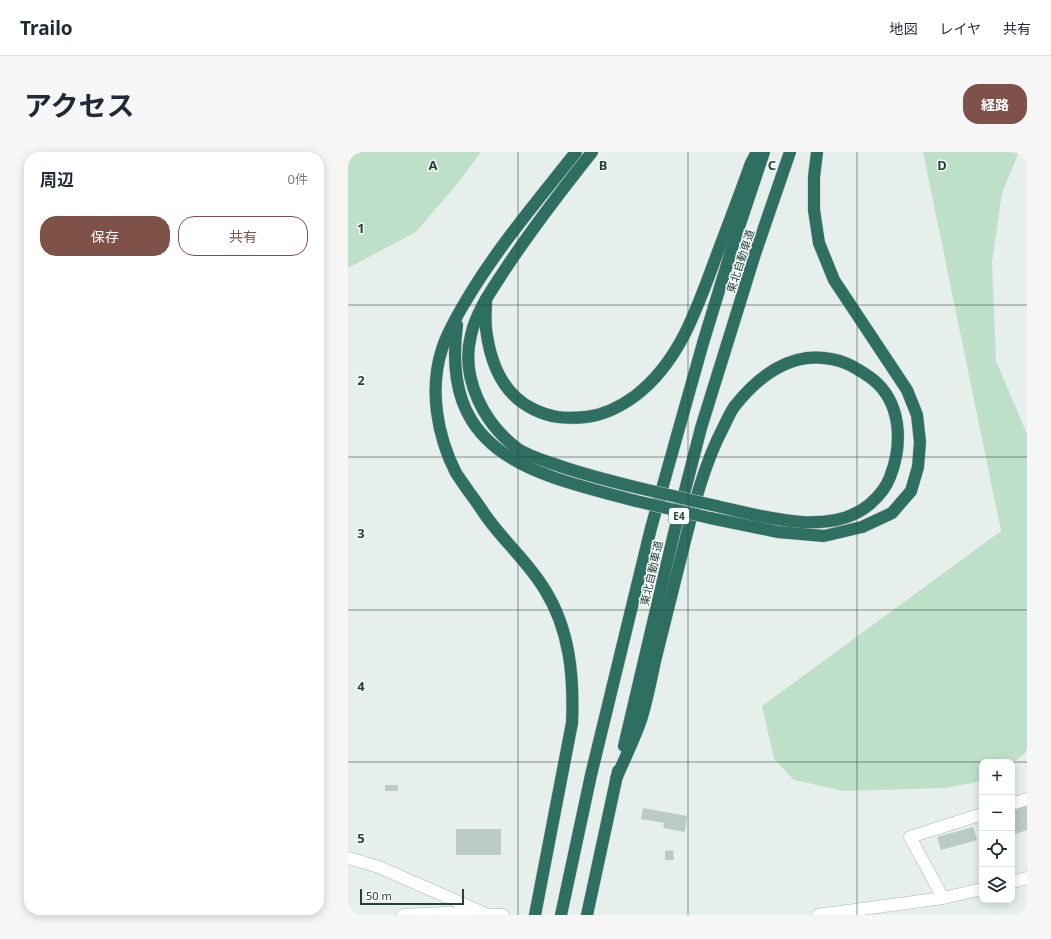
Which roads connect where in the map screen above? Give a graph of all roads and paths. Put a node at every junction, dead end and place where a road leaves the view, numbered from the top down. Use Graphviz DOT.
graph roads {
  1 [pos="576,152"];
  2 [pos="592,152"];
  3 [pos="757,152"];
  4 [pos="764,152"];
  5 [pos="790,152"];
  6 [pos="817,152"];
  7 [pos="486,299"];
  8 [pos="458,314"];
  9 [pos="616,779"];
  10 [pos="1027,799"];
  11 [pos="1015,803"];
  12 [pos="979,815"];
  13 [pos="348,858"];
  14 [pos="1027,878"];
  15 [pos="1015,881"];
  16 [pos="979,890"];
  17 [pos="943,898"];
  18 [pos="488,914"];
  19 [pos="404,915"];
  20 [pos="503,915"];
  21 [pos="535,915"];
  22 [pos="561,915"];
  23 [pos="587,915"];
  24 [pos="818,915"];
  1 -- 8 [label="highway"];
  2 -- 7 [label="highway"];
  3 -- 7 [label="highway"];
  4 -- 22 [label="highway, 東北自動車道 / E4"];
  5 -- 9 [label="highway, 東北自動車道 / E4"];
  6 -- 8 [label="highway, bridge"];
  7 -- 9 [label="highway, bridge"];
  8 -- 21 [label="highway"];
  9 -- 23 [label="highway, 東北自動車道 / E4"];
  10 -- 11 [label="street"];
  12 -- 17 [label="street"];
  13 -- 18 [label="street"];
  14 -- 15 [label="street"];
  16 -- 17 [label="street"];
  17 -- 24 [label="street"];
  18 -- 19 [label="street"];
  18 -- 20 [label="street"];
}
